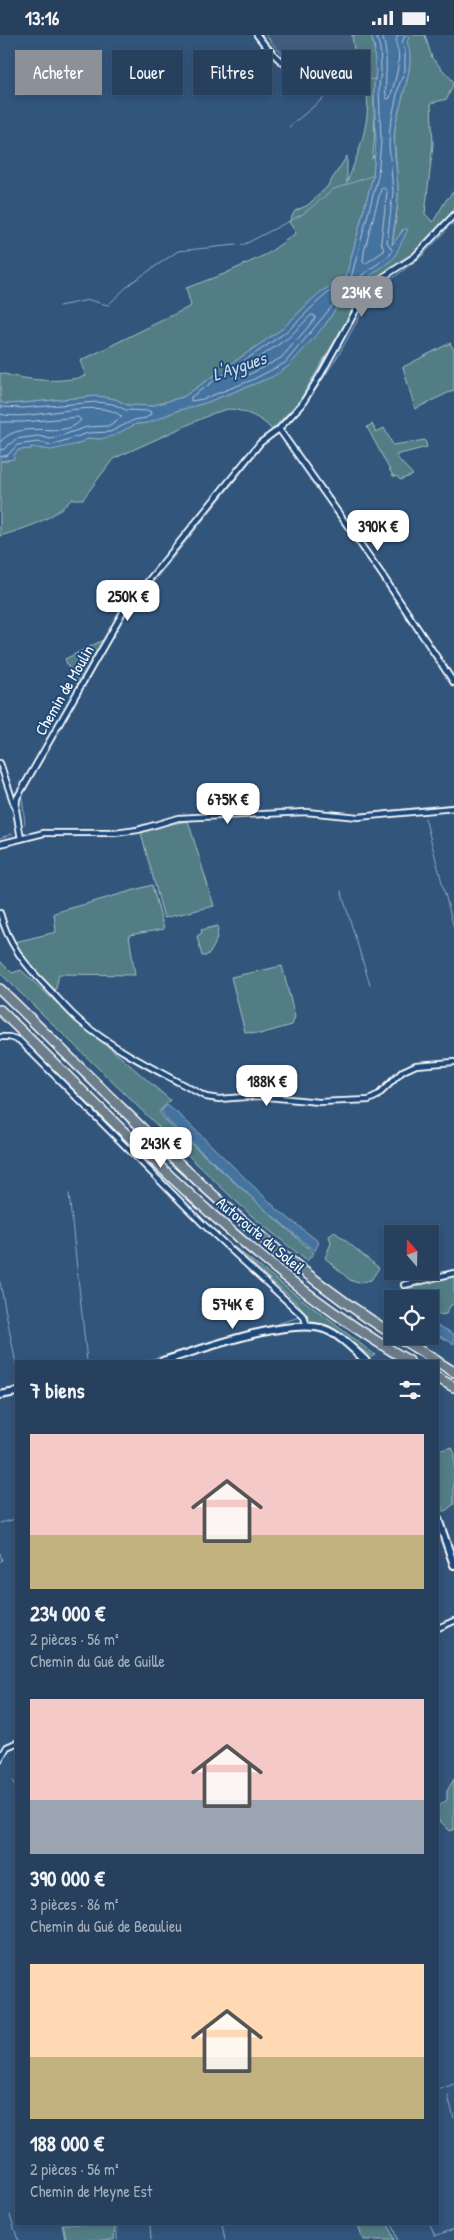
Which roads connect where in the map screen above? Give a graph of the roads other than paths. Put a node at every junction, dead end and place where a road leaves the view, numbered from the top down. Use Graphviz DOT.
graph roads {
  1 [pos="257,35"];
  2 [pos="282,63"];
  3 [pos="454,215"];
  4 [pos="281,431"];
  5 [pos="454,683"];
  6 [pos="0,763"];
  7 [pos="454,808"];
  8 [pos="16,810"];
  9 [pos="21,839"];
  10 [pos="0,844"];
  11 [pos="0,913"];
  12 [pos="0,989"];
  13 [pos="0,1010"];
  14 [pos="0,1037"];
  15 [pos="454,1062"];
  16 [pos="454,1273"];
  17 [pos="404,1285"];
  18 [pos="307,1326"];
  19 [pos="384,1328"];
  20 [pos="411,1345"];
  21 [pos="167,1360"];
  22 [pos="365,1360"];
  23 [pos="407,1360"];
  24 [pos="435,1360"];
  25 [pos="439,1362"];
  26 [pos="454,1372"];
  27 [pos="439,1379"];
  28 [pos="454,1387"];
  29 [pos="15,1392"];
  30 [pos="0,1395"];
  31 [pos="439,1522"];
  32 [pos="454,1565"];
  33 [pos="454,1621"];
  34 [pos="439,1628"];
  35 [pos="15,1743"];
  36 [pos="0,1759"];
  1 -- 2 [label="street"];
  3 -- 4 [label="street, Chemin de Moulin"];
  4 -- 5 [label="street"];
  4 -- 8 [label="street, Chemin de Moulin"];
  6 -- 8 [label="street"];
  7 -- 9 [label="street"];
  8 -- 9 [label="street, Chemin de Moulin"];
  9 -- 10 [label="street"];
  11 -- 15 [label="street"];
  12 -- 19 [label="highway, Autoroute du Soleil"];
  13 -- 23 [label="highway, Autoroute du Soleil"];
  14 -- 18 [label="street"];
  16 -- 17 [label="street"];
  18 -- 21 [label="main road"];
  18 -- 22 [label="main road"];
  20 -- 24 [label="highway, Autoroute du Soleil"];
  25 -- 26 [label="highway, Autoroute du Soleil"];
  27 -- 28 [label="highway"];
  29 -- 30 [label="main road"];
  31 -- 32 [label="main road"];
  33 -- 34 [label="street"];
  35 -- 36 [label="street"];
}
